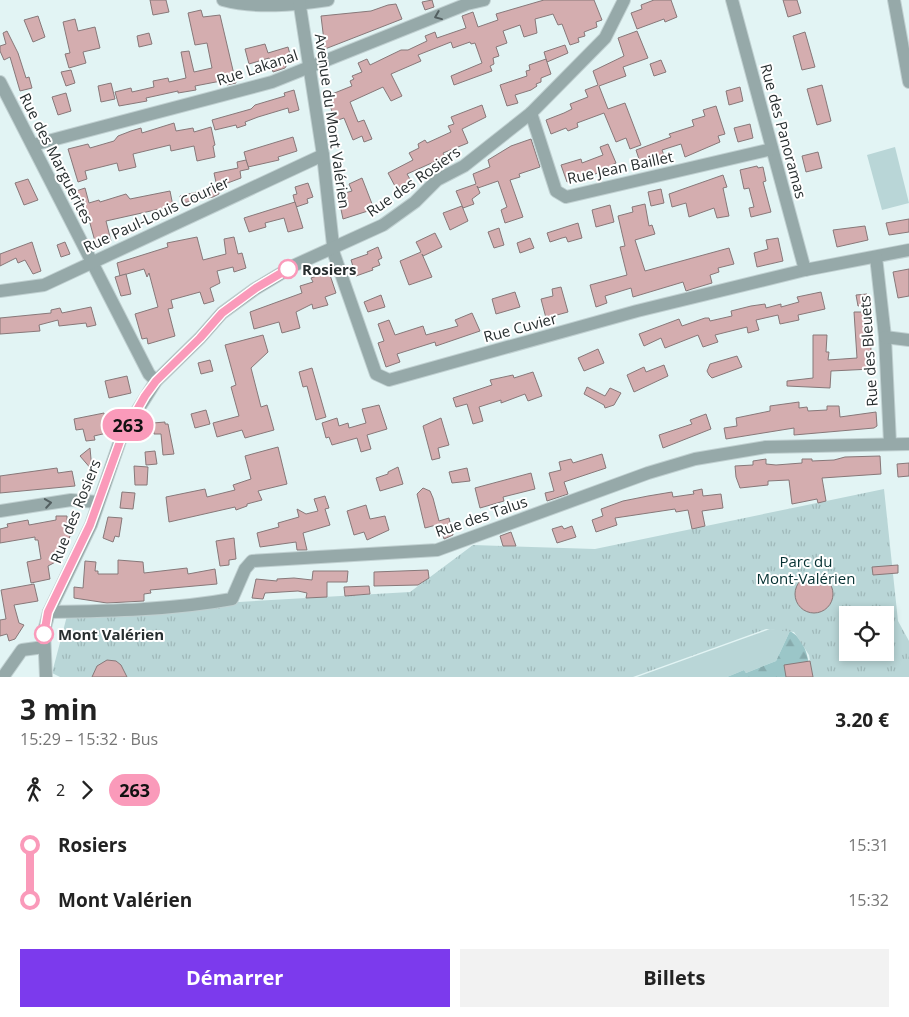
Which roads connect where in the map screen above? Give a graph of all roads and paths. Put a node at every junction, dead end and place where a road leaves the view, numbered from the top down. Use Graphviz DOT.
graph roads {
  1 [pos="224,0"];
  2 [pos="328,0"];
  3 [pos="484,0"];
  4 [pos="624,0"];
  5 [pos="732,0"];
  6 [pos="894,0"];
  7 [pos="299,2"];
  8 [pos="310,67"];
  9 [pos="909,82"];
  10 [pos="0,83"];
  11 [pos="531,113"];
  12 [pos="33,145"];
  13 [pos="772,149"];
  14 [pos="323,155"];
  15 [pos="334,247"];
  16 [pos="909,250"];
  17 [pos="876,257"];
  18 [pos="91,262"];
  19 [pos="805,270"];
  20 [pos="0,291"];
  21 [pos="885,338"];
  22 [pos="909,340"];
  23 [pos="156,381"];
  24 [pos="890,443"];
  25 [pos="909,444"];
  26 [pos="98,502"];
  27 [pos="0,511"];
  28 [pos="48,612"];
  29 [pos="44,647"];
  30 [pos="3,677"];
  31 [pos="46,677"];
  1 -- 7 [label="street"];
  2 -- 7 [label="street"];
  3 -- 8 [label="street, Rue Lakanal, one-way"];
  4 -- 11 [label="street, Rue des Rosiers"];
  5 -- 13 [label="street, Rue des Panoramas"];
  6 -- 9 [label="street"];
  7 -- 8 [label="street, Avenue du Mont Valérien"];
  8 -- 12 [label="street, Rue Lakanal"];
  8 -- 14 [label="street, Avenue du Mont Valérien"];
  10 -- 12 [label="street, Rue des Marguerites"];
  11 -- 13 [label="street, Rue Jean Baillet"];
  11 -- 15 [label="street, Rue des Rosiers"];
  12 -- 18 [label="street, Rue des Marguerites"];
  13 -- 19 [label="street, Rue des Panoramas"];
  14 -- 15 [label="street, Avenue du Mont Valérien"];
  14 -- 18 [label="street, Rue Paul-Louis Courier"];
  15 -- 19 [label="street, Rue Cuvier"];
  15 -- 23 [label="street, Rue des Rosiers"];
  16 -- 17 [label="street, Rue Cuvier"];
  17 -- 19 [label="street, Rue Cuvier"];
  17 -- 21 [label="street, Rue des Bleuets"];
  18 -- 20 [label="street, Rue Paul-Louis Courier"];
  18 -- 23 [label="street, Rue des Marguerites"];
  21 -- 22 [label="street"];
  21 -- 24 [label="street, Rue des Bleuets"];
  23 -- 26 [label="street, Rue des Rosiers"];
  24 -- 25 [label="street, Rue des Talus"];
  24 -- 28 [label="street, Rue des Talus"];
  27 -- 26 [label="street, one-way"];
  26 -- 28 [label="street, Rue des Rosiers"];
  28 -- 29 [label="street, Rue des Rosiers"];
  29 -- 30 [label="street"];
  29 -- 31 [label="street, Rue des Rosiers"];
}
